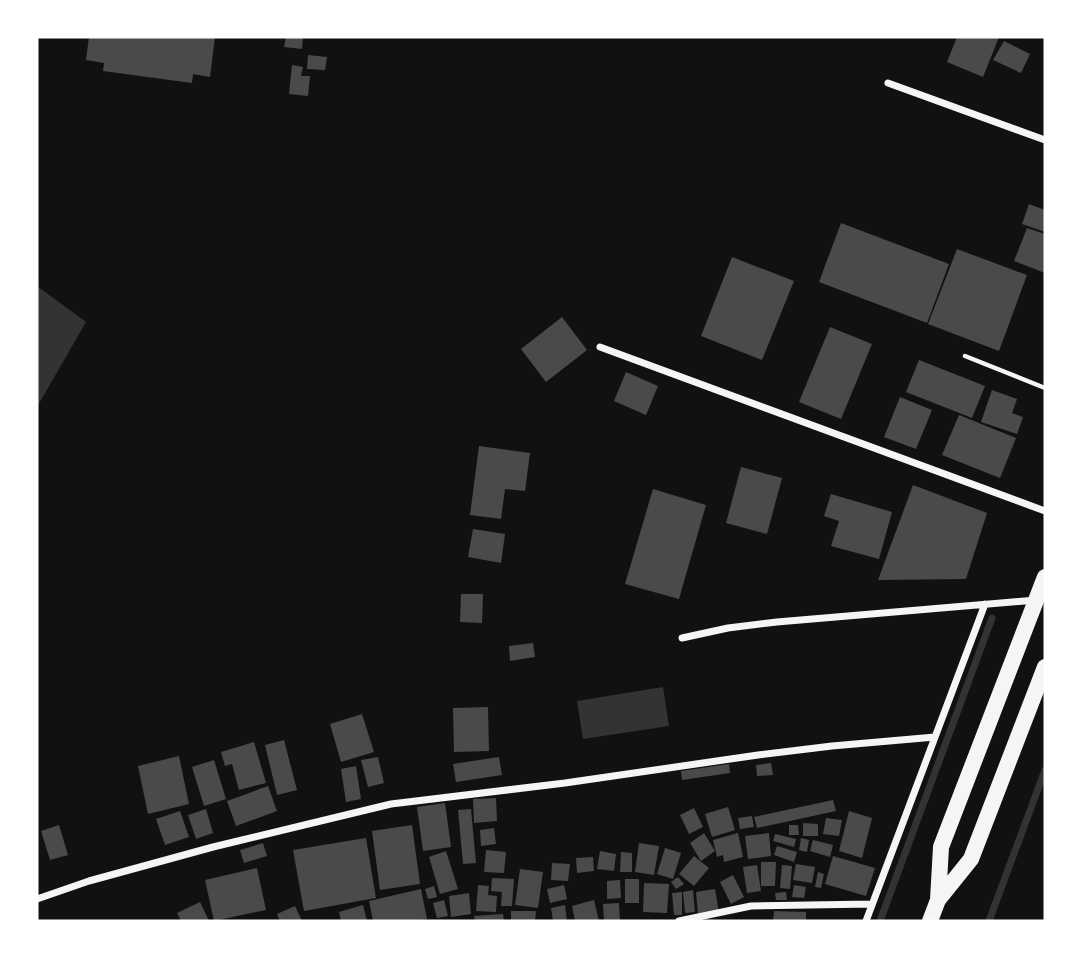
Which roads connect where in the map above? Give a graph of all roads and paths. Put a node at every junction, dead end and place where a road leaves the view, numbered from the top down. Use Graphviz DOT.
graph roads {
  1 [pos="888,83"];
  2 [pos="1045,140"];
  3 [pos="600,347"];
  4 [pos="965,356"];
  5 [pos="1045,388"];
  6 [pos="1045,511"];
  7 [pos="1045,577"];
  8 [pos="1036,600"];
  9 [pos="985,604"];
  10 [pos="682,638"];
  11 [pos="1045,667"];
  12 [pos="935,737"];
  13 [pos="37,899"];
  14 [pos="938,900"];
  15 [pos="872,904"];
  16 [pos="679,921"];
  17 [pos="866,921"];
  18 [pos="930,921"];
  1 -- 2 [label="street"];
  3 -- 6 [label="street"];
  4 -- 5 [label="lane"];
  7 -- 8 [label="main road"];
  8 -- 9 [label="street"];
  8 -- 14 [label="main road"];
  9 -- 10 [label="street"];
  9 -- 12 [label="street"];
  11 -- 14 [label="main road"];
  12 -- 13 [label="street"];
  12 -- 15 [label="street"];
  14 -- 18 [label="main road"];
  15 -- 16 [label="street"];
  15 -- 17 [label="street"];
}
